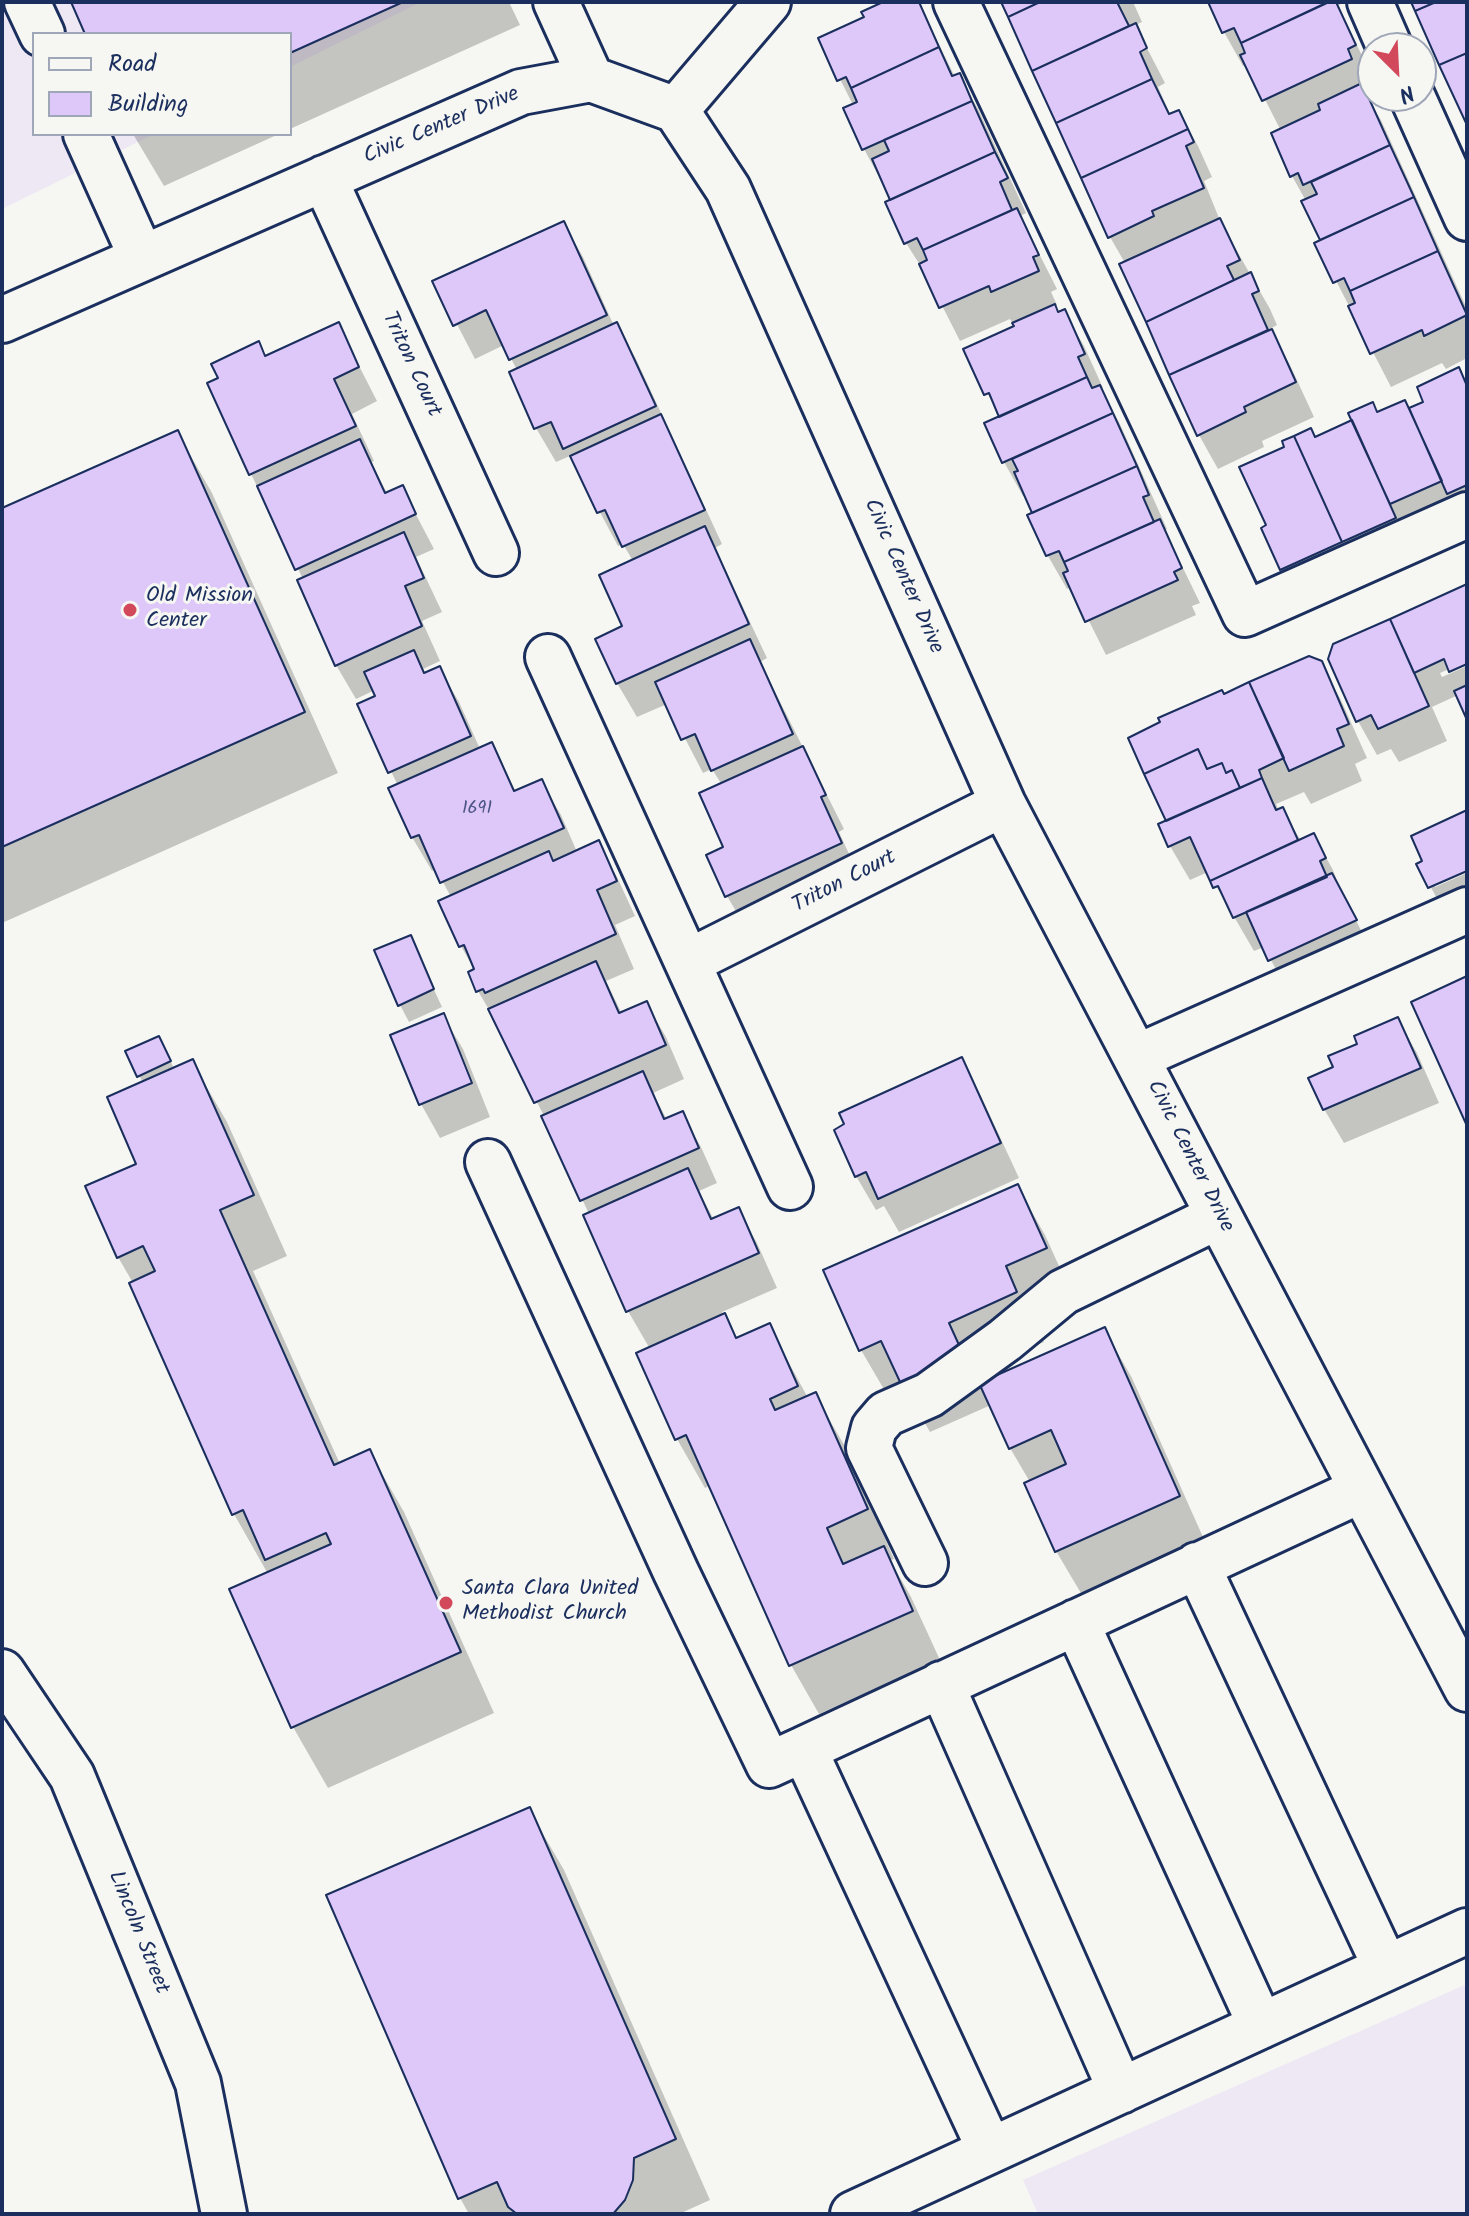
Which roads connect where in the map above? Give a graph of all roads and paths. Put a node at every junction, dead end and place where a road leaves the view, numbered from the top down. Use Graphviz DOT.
graph roads {
  1 [pos="27,2"];
  2 [pos="556,2"];
  3 [pos="768,2"];
  4 [pos="956,2"];
  5 [pos="1370,2"];
  6 [pos="41,32"];
  7 [pos="1383,32"];
  8 [pos="591,79"];
  9 [pos="676,110"];
  10 [pos="1419,112"];
  11 [pos="87,136"];
  12 [pos="324,178"];
  13 [pos="1467,218"];
  14 [pos="142,258"];
  15 [pos="2,320"];
  16 [pos="1467,515"];
  17 [pos="496,553"];
  18 [pos="548,657"];
  19 [pos="1003,804"];
  20 [pos="1467,910"];
  21 [pos="688,962"];
  22 [pos="1137,1057"];
  23 [pos="488,1162"];
  24 [pos="790,1187"];
  25 [pos="1219,1216"];
  26 [pos="1361,1490"];
  27 [pos="925,1563"];
  28 [pos="1197,1565"];
  29 [pos="1076,1622"];
  30 [pos="2,1672"];
  31 [pos="941,1684"];
  32 [pos="1467,1689"];
  33 [pos="804,1749"];
  34 [pos="1467,1931"];
  35 [pos="1386,1968"];
  36 [pos="1261,2026"];
  37 [pos="1121,2091"];
  38 [pos="990,2150"];
  39 [pos="224,2214"];
  40 [pos="853,2214"];
  1 -- 6 [label="street"];
  2 -- 8 [label="street"];
  3 -- 9 [label="street"];
  4 -- 16 [label="street"];
  5 -- 7 [label="street"];
  8 -- 9 [label="street"];
  8 -- 12 [label="street, Civic Center Drive"];
  9 -- 19 [label="street, Civic Center Drive"];
  10 -- 13 [label="street"];
  11 -- 14 [label="street"];
  12 -- 14 [label="street, Civic Center Drive"];
  12 -- 17 [label="street, Triton Court"];
  14 -- 15 [label="street, Civic Center Drive"];
  18 -- 21 [label="street"];
  19 -- 21 [label="street, Triton Court"];
  19 -- 22 [label="street, Civic Center Drive"];
  20 -- 22 [label="street"];
  21 -- 24 [label="street"];
  22 -- 25 [label="street, Civic Center Drive"];
  23 -- 33 [label="street"];
  25 -- 26 [label="street, Civic Center Drive"];
  25 -- 27 [label="street"];
  26 -- 28 [label="street"];
  26 -- 32 [label="street, Civic Center Drive"];
  28 -- 29 [label="street"];
  28 -- 35 [label="street"];
  29 -- 31 [label="street"];
  29 -- 36 [label="street"];
  30 -- 39 [label="street, Lincoln Street"];
  31 -- 33 [label="street"];
  31 -- 37 [label="street"];
  33 -- 38 [label="street"];
  34 -- 35 [label="street"];
  35 -- 36 [label="street"];
  36 -- 37 [label="street"];
  37 -- 38 [label="street"];
  38 -- 40 [label="street"];
}
